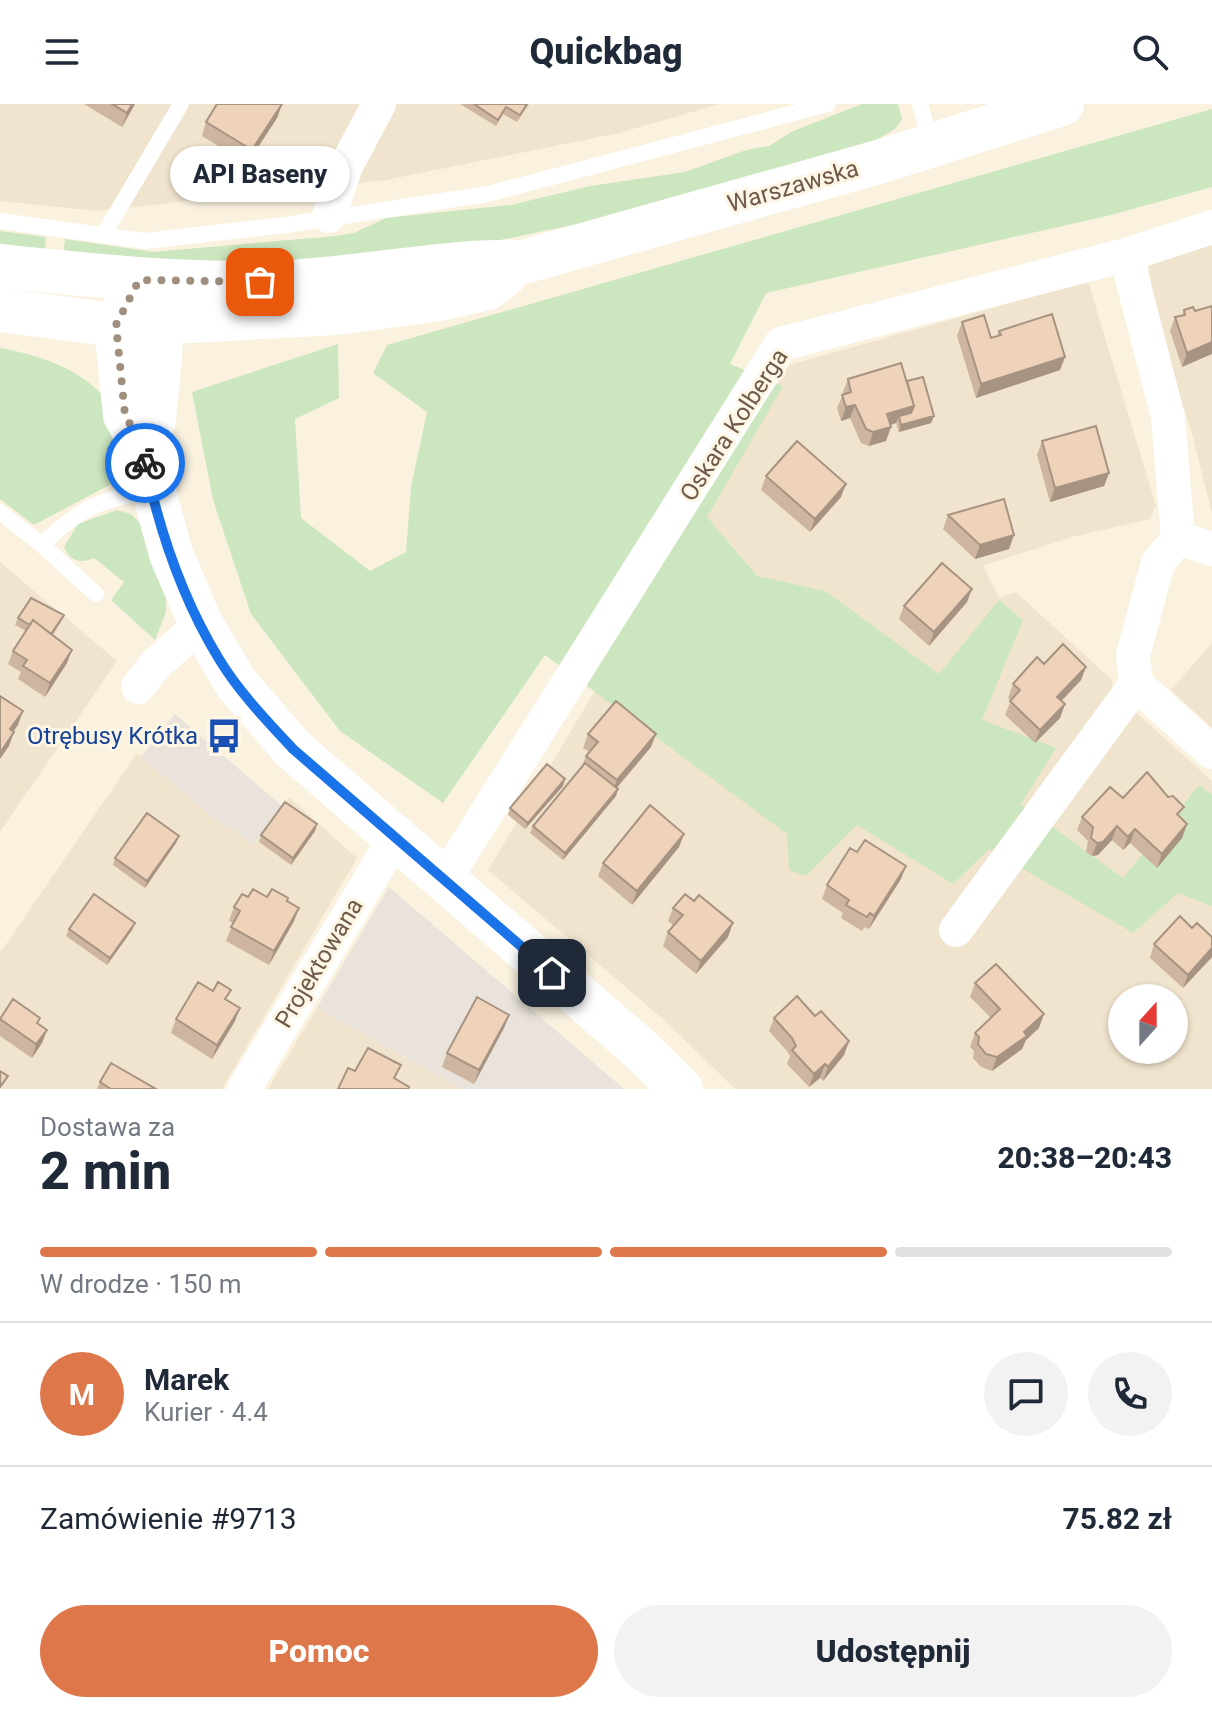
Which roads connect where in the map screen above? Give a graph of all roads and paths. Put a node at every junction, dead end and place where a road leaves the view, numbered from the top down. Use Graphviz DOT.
graph roads {
  1 [pos="181,104"];
  2 [pos="379,104"];
  3 [pos="828,104"];
  4 [pos="920,104"];
  5 [pos="1062,104"];
  6 [pos="931,145"];
  7 [pos="329,216"];
  8 [pos="0,221"];
  9 [pos="1212,227"];
  10 [pos="104,234"];
  11 [pos="1126,255"];
  12 [pos="523,262"];
  13 [pos="0,266"];
  14 [pos="139,280"];
  15 [pos="0,310"];
  16 [pos="162,324"];
  17 [pos="116,325"];
  18 [pos="141,444"];
  19 [pos="151,491"];
  20 [pos="0,512"];
  21 [pos="42,545"];
  22 [pos="1212,549"];
  23 [pos="1168,551"];
  24 [pos="96,594"];
  25 [pos="201,624"];
  26 [pos="1136,684"];
  27 [pos="138,687"];
  28 [pos="1212,752"];
  29 [pos="395,838"];
  30 [pos="445,879"];
  31 [pos="956,930"];
  32 [pos="244,1089"];
  33 [pos="681,1089"];
  1 -- 10 [label="lane"];
  2 -- 7 [label="street"];
  3 -- 7 [label="lane"];
  4 -- 6 [label="lane"];
  5 -- 6 [label="main road, Warszawska"];
  6 -- 12 [label="main road, Warszawska"];
  7 -- 10 [label="lane"];
  8 -- 10 [label="lane"];
  9 -- 11 [label="street, Oskara Kolberga"];
  11 -- 23 [label="street"];
  11 -- 30 [label="street, Oskara Kolberga"];
  12 -- 14 [label="main road, Warszawska"];
  12 -- 16 [label="main road, Warszawska"];
  13 -- 14 [label="main road, Warszawska"];
  14 -- 16 [label="main road"];
  14 -- 17 [label="main road"];
  15 -- 17 [label="main road, Warszawska"];
  16 -- 17 [label="main road, Warszawska"];
  16 -- 18 [label="main road"];
  17 -- 18 [label="main road"];
  18 -- 19 [label="main road"];
  19 -- 21 [label="lane"];
  19 -- 25 [label="main road"];
  20 -- 21 [label="lane"];
  21 -- 24 [label="lane"];
  22 -- 23 [label="street"];
  23 -- 26 [label="street"];
  25 -- 27 [label="street"];
  25 -- 29 [label="main road"];
  26 -- 28 [label="street"];
  26 -- 31 [label="street"];
  29 -- 30 [label="main road"];
  29 -- 32 [label="street, Projektowana"];
  30 -- 33 [label="main road"];
}
